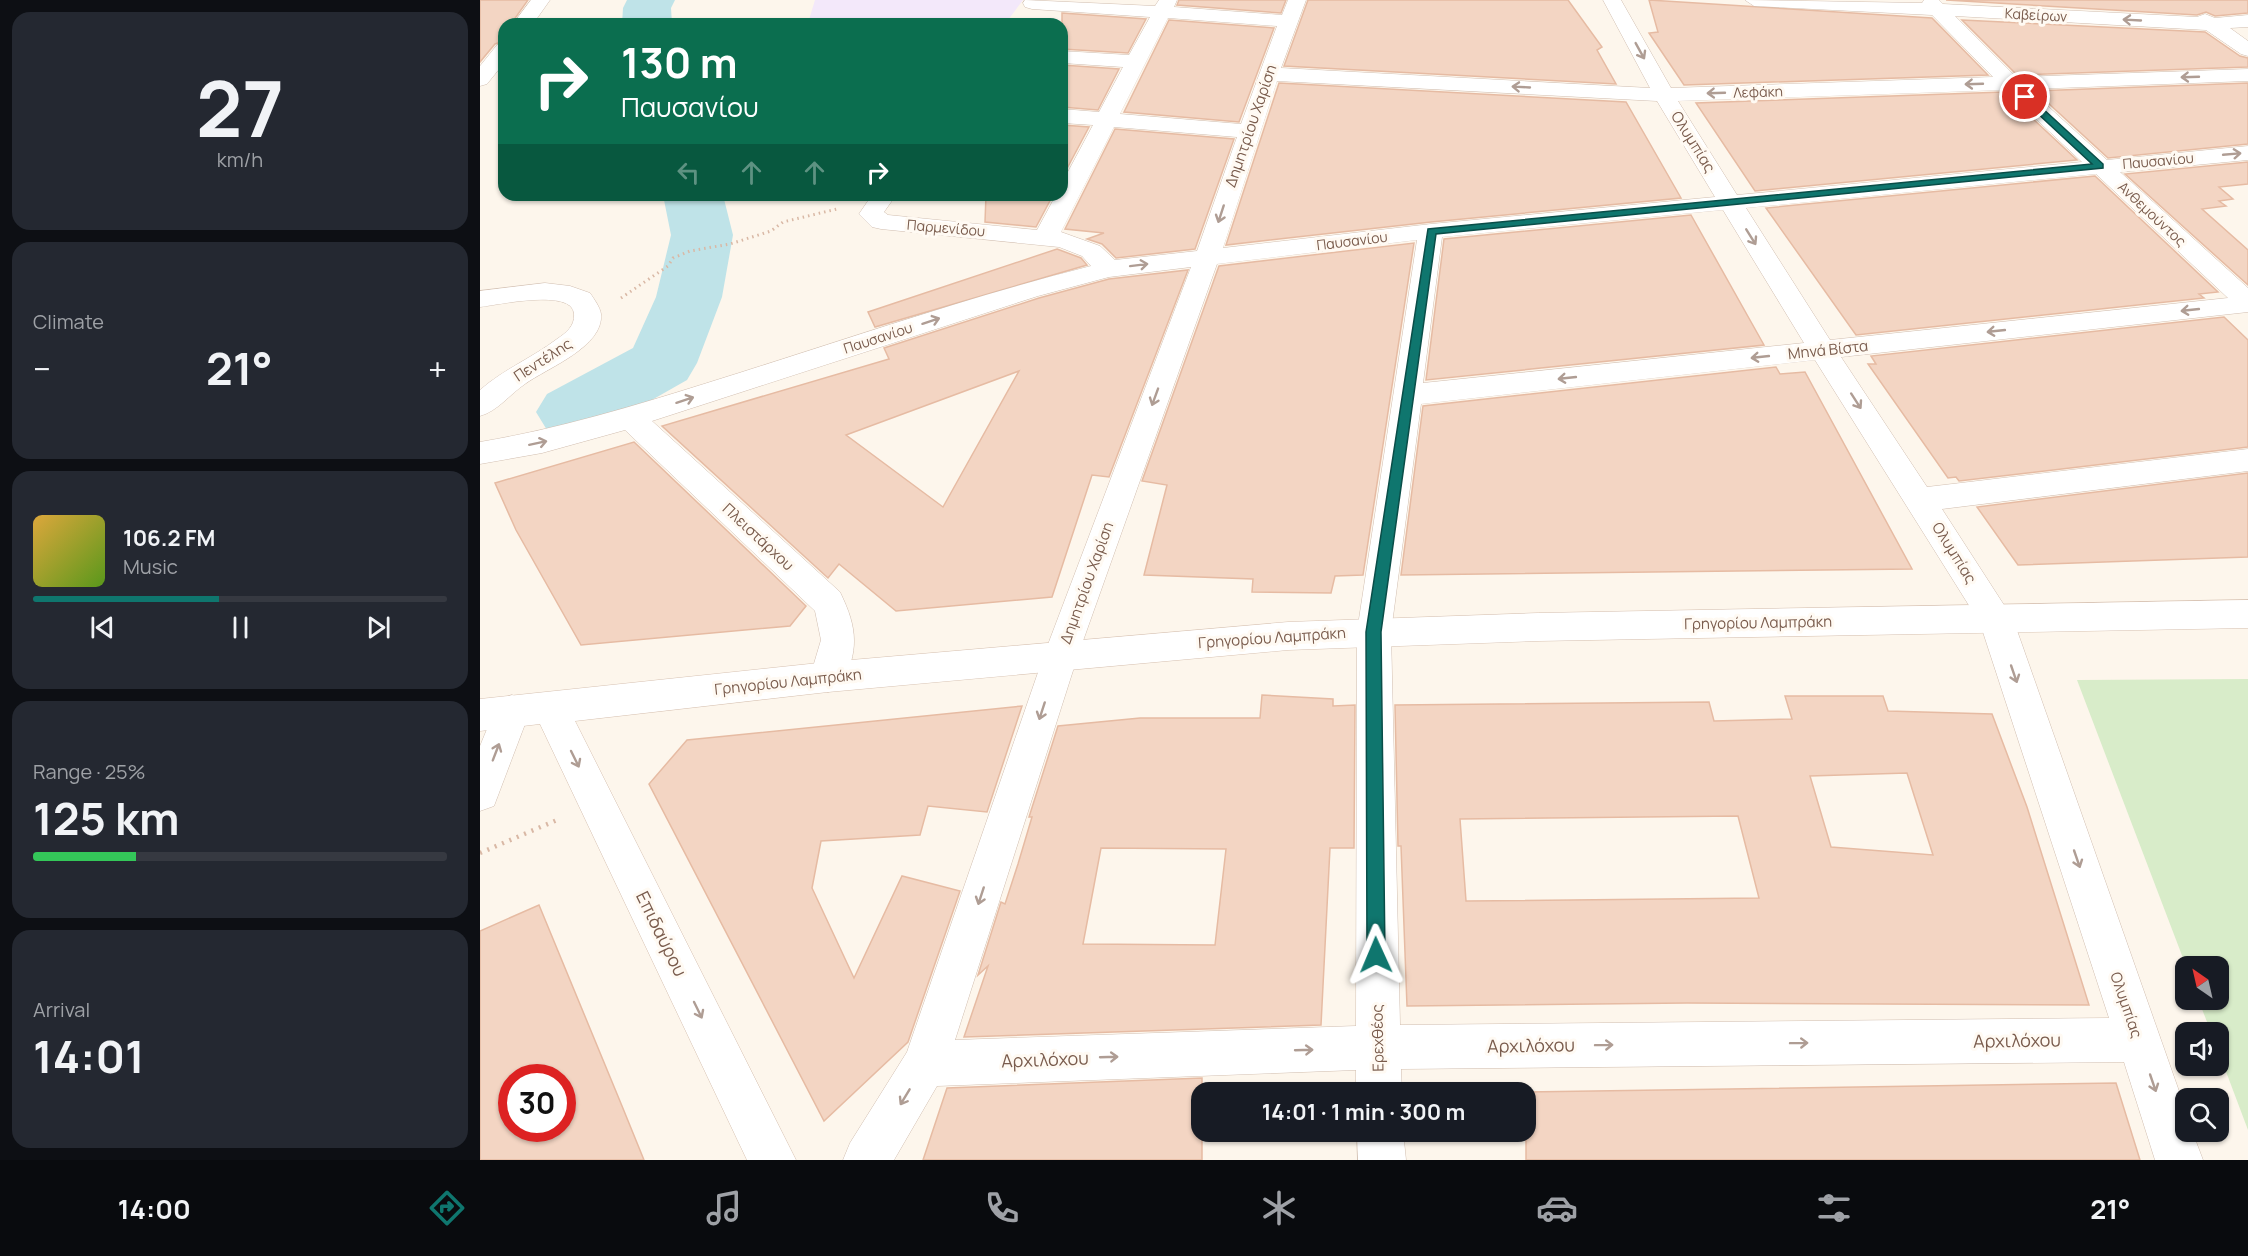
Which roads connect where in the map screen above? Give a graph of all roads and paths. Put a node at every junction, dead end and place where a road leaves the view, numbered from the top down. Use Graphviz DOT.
graph roads {
  1 [pos="542,0"];
  2 [pos="1612,0"];
  3 [pos="1754,0"];
  4 [pos="1932,5"];
  5 [pos="2186,6"];
  6 [pos="1029,7"];
  7 [pos="1165,7"];
  8 [pos="1292,11"];
  9 [pos="528,18"];
  10 [pos="2248,21"];
  11 [pos="2211,24"];
  12 [pos="2248,50"];
  13 [pos="498,57"];
  14 [pos="1068,57"];
  15 [pos="1136,62"];
  16 [pos="1269,74"];
  17 [pos="2248,75"];
  18 [pos="480,80"];
  19 [pos="2010,83"];
  20 [pos="1664,95"];
  21 [pos="1068,117"];
  22 [pos="1106,120"];
  23 [pos="1249,131"];
  24 [pos="2248,153"];
  25 [pos="2100,166"];
  26 [pos="1068,194"];
  27 [pos="880,201"];
  28 [pos="1064,201"];
  29 [pos="1731,204"];
  30 [pos="843,206"];
  31 [pos="1431,231"];
  32 [pos="1046,237"];
  33 [pos="1207,257"];
  34 [pos="1109,269"];
  35 [pos="480,299"];
  36 [pos="2248,303"];
  37 [pos="588,319"];
  38 [pos="1822,350"];
  39 [pos="1408,395"];
  40 [pos="480,406"];
  41 [pos="630,418"];
  42 [pos="480,453"];
  43 [pos="2248,460"];
  44 [pos="1920,500"];
  45 [pos="2248,614"];
  46 [pos="1996,619"];
  47 [pos="1374,632"];
  48 [pos="1061,655"];
  49 [pos="828,677"];
  50 [pos="514,711"];
  51 [pos="480,793"];
  52 [pos="597,804"];
  53 [pos="480,853"];
  54 [pos="2138,1040"];
  55 [pos="1377,1047"];
  56 [pos="925,1064"];
  57 [pos="1379,1082"];
  58 [pos="1381,1142"];
  59 [pos="772,1160"];
  60 [pos="867,1160"];
  61 [pos="1382,1160"];
  62 [pos="2179,1160"];
  1 -- 9 [label="street"];
  2 -- 20 [label="street, Ολυμπίας, one-way"];
  3 -- 4 [label="street, Καβείρων"];
  11 -- 4 [label="street, Καβείρων, one-way"];
  4 -- 19 [label="street, Ανθεμούντος"];
  5 -- 11 [label="street"];
  6 -- 7 [label="street"];
  7 -- 8 [label="street"];
  7 -- 15 [label="street"];
  8 -- 16 [label="street, Δημητρίου Χαρίση"];
  10 -- 11 [label="street, Καβείρων"];
  11 -- 12 [label="street"];
  13 -- 18 [label="street"];
  14 -- 15 [label="street"];
  15 -- 22 [label="street"];
  20 -- 16 [label="street, Λεφάκη, one-way"];
  16 -- 23 [label="street, Δημητρίου Χαρίση"];
  17 -- 19 [label="street, Λεφάκη, one-way"];
  19 -- 20 [label="street, Λεφάκη, one-way"];
  19 -- 25 [label="street, Ανθεμούντος"];
  20 -- 29 [label="street, Ολυμπίας"];
  21 -- 22 [label="street"];
  22 -- 23 [label="street"];
  22 -- 26 [label="street"];
  23 -- 33 [label="street, Δημητρίου Χαρίση, one-way"];
  25 -- 24 [label="street, Παυσανίου, one-way"];
  25 -- 29 [label="street, Παυσανίου"];
  25 -- 36 [label="street, Ανθεμούντος"];
  27 -- 32 [label="street, Παρμενίδου"];
  28 -- 32 [label="street"];
  29 -- 31 [label="street, Παυσανίου"];
  29 -- 38 [label="street, Ολυμπίας, one-way"];
  30 -- 37 [label="path"];
  31 -- 33 [label="street, Παυσανίου"];
  31 -- 39 [label="street, Ερεχθέος"];
  32 -- 34 [label="street"];
  34 -- 33 [label="street, Παυσανίου, one-way"];
  33 -- 48 [label="street, Δημητρίου Χαρίση, one-way"];
  41 -- 34 [label="street, Παυσανίου, one-way"];
  35 -- 37 [label="street"];
  36 -- 38 [label="street, Μηνά Βίστα, one-way"];
  37 -- 40 [label="street, Πεντέλης"];
  38 -- 39 [label="street, Μηνά Βίστα, one-way"];
  38 -- 44 [label="street, Ολυμπίας, one-way"];
  39 -- 47 [label="street, Ερεχθέος"];
  42 -- 41 [label="street, Παυσανίου, one-way"];
  41 -- 49 [label="street, Πλειστάρχου"];
  43 -- 44 [label="street"];
  44 -- 46 [label="street, Ολυμπίας"];
  45 -- 46 [label="street, Γρηγορίου Λαμπράκη"];
  46 -- 47 [label="street, Γρηγορίου Λαμπράκη"];
  46 -- 54 [label="street, Ολυμπίας, one-way"];
  47 -- 48 [label="street, Γρηγορίου Λαμπράκη"];
  47 -- 55 [label="street, Ερεχθέος"];
  48 -- 49 [label="street, Γρηγορίου Λαμπράκη"];
  48 -- 56 [label="street, Δημητρίου Χαρίση, one-way"];
  49 -- 50 [label="street, Γρηγορίου Λαμπράκη"];
  51 -- 50 [label="street, one-way"];
  50 -- 52 [label="street, Επιδαύρου, one-way"];
  52 -- 53 [label="path"];
  52 -- 59 [label="street, Επιδαύρου, one-way"];
  55 -- 54 [label="street, Αρχιλόχου, one-way"];
  54 -- 62 [label="street, Ολυμπίας, one-way"];
  56 -- 55 [label="street, Αρχιλόχου, one-way"];
  55 -- 57 [label="street, Ερεχθέος"];
  56 -- 60 [label="street, Δημητρίου Χαρίση, one-way"];
  58 -- 61 [label="street"];
}
